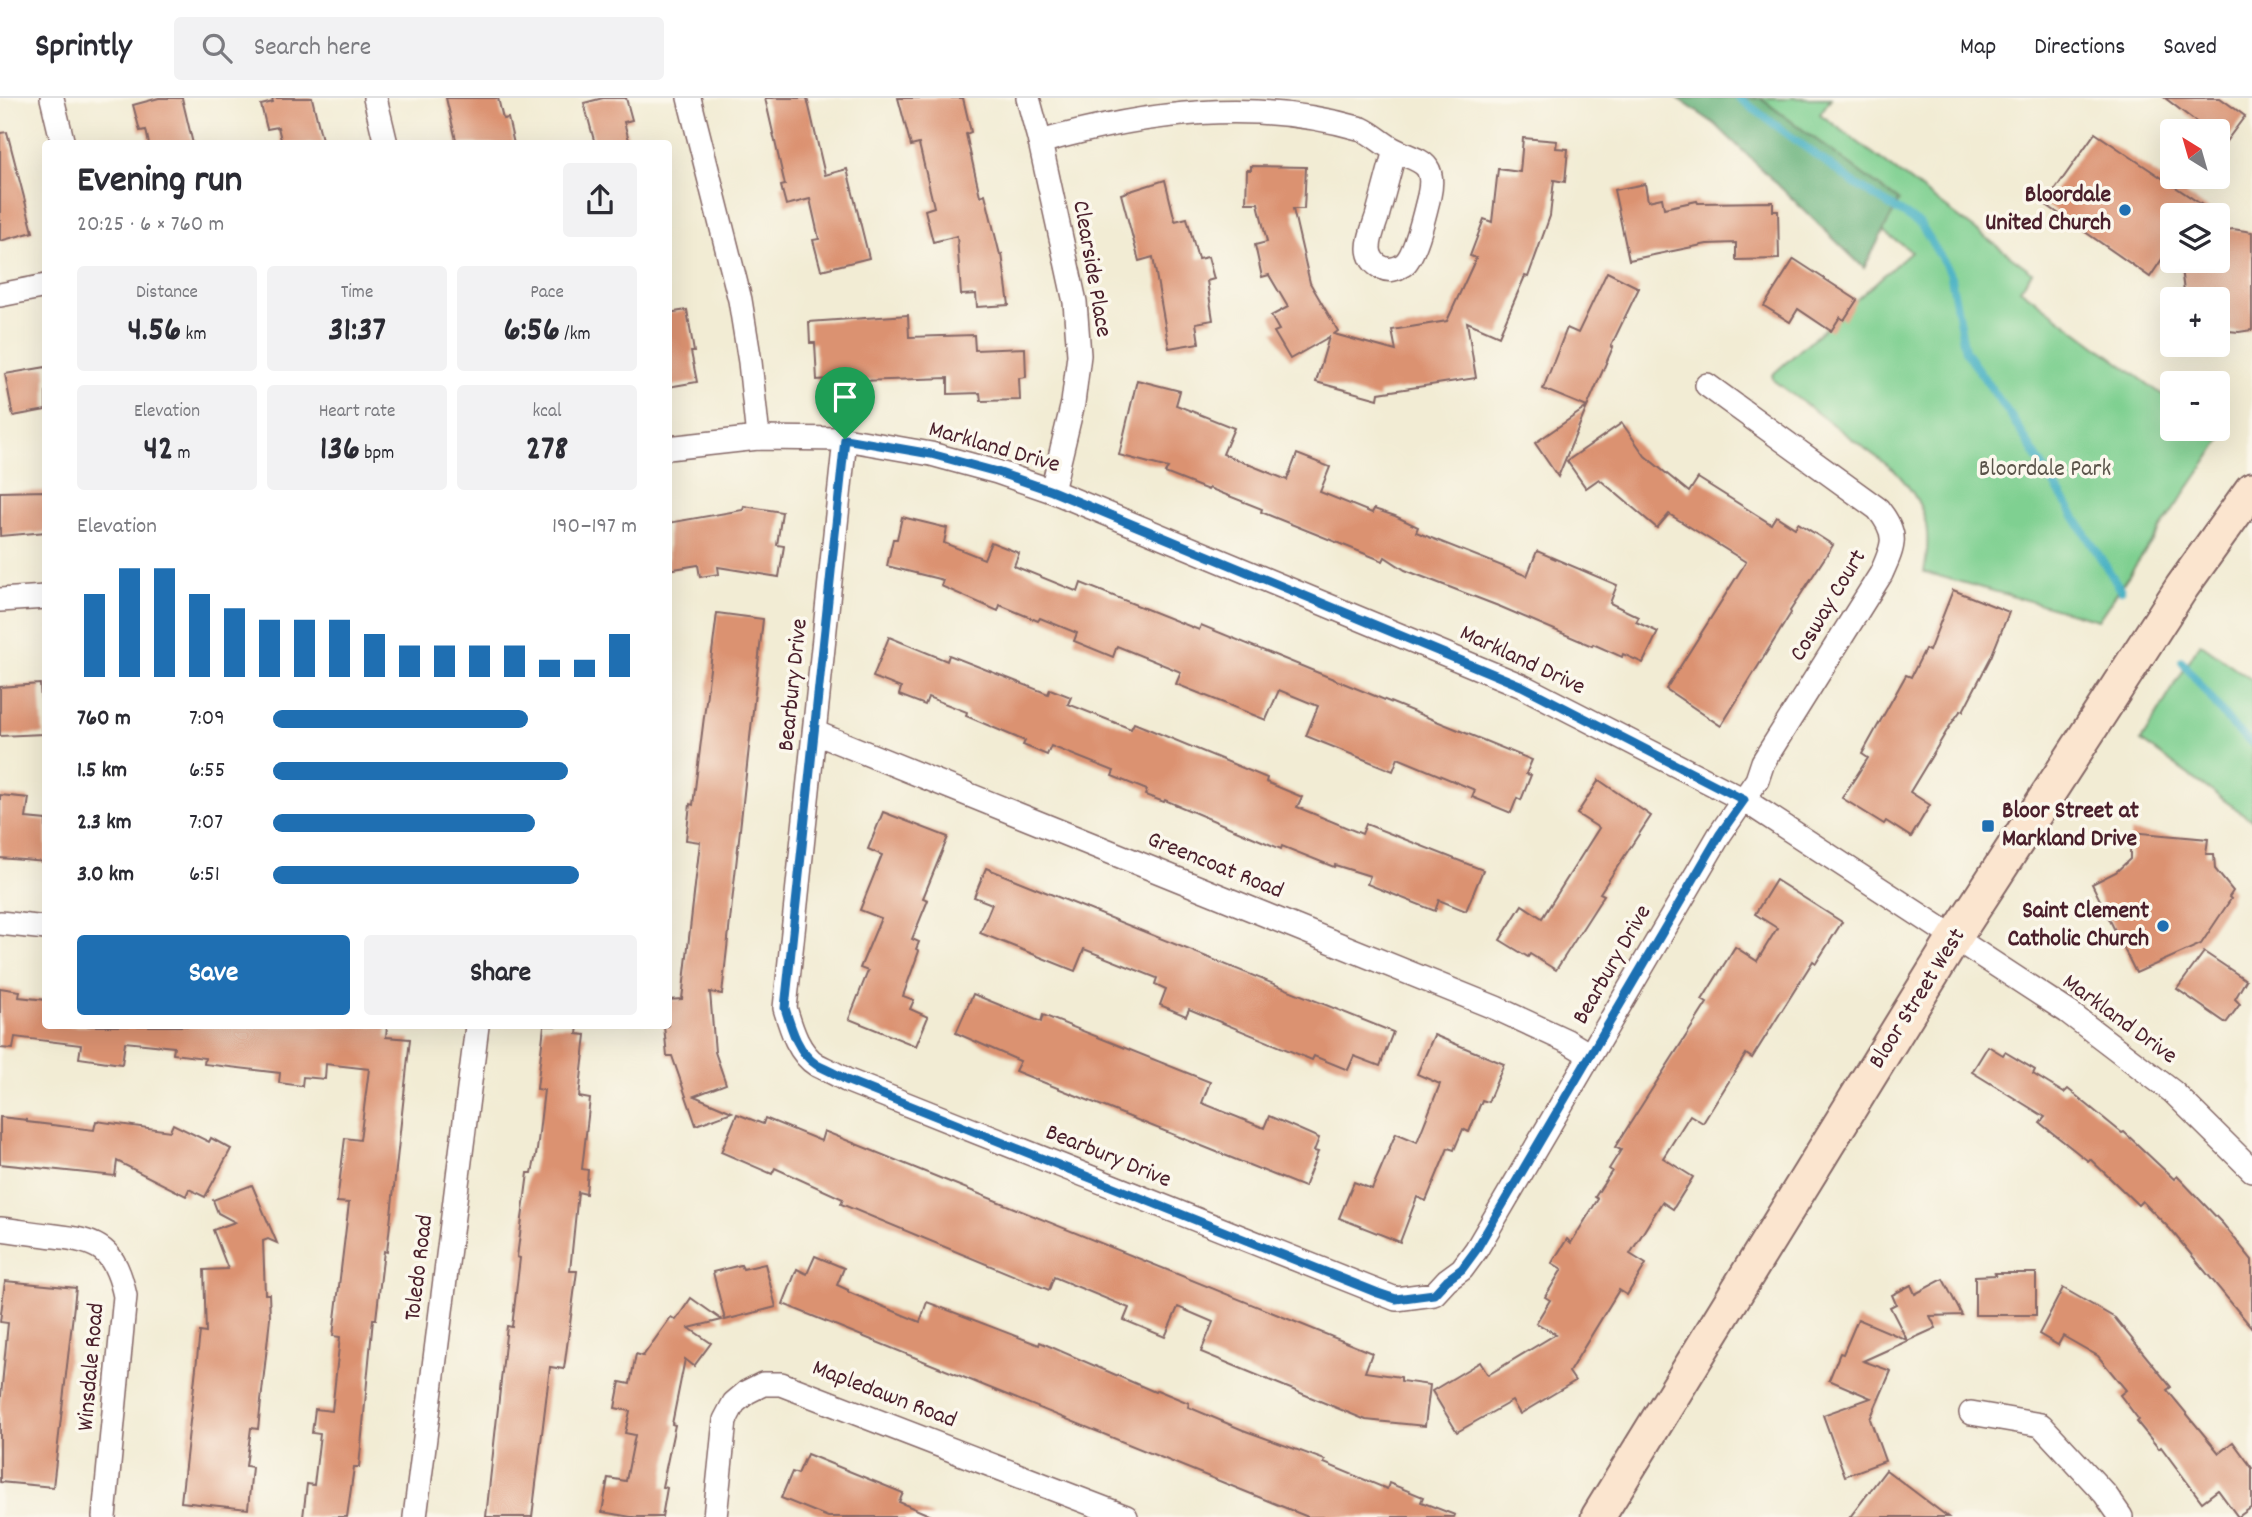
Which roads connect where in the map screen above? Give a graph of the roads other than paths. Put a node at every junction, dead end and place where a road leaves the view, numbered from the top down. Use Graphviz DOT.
graph roads {
  1 [pos="52,98"];
  2 [pos="375,98"];
  3 [pos="690,98"];
  4 [pos="1028,98"];
  5 [pos="62,140"];
  6 [pos="385,140"];
  7 [pos="1040,142"];
  8 [pos="1395,150"];
  9 [pos="42,287"];
  10 [pos="0,295"];
  11 [pos="1707,385"];
  12 [pos="758,438"];
  13 [pos="845,439"];
  14 [pos="672,447"];
  15 [pos="2252,489"];
  16 [pos="1052,491"];
  17 [pos="42,597"];
  18 [pos="0,600"];
  19 [pos="816,733"];
  20 [pos="1744,800"];
  21 [pos="0,923"];
  22 [pos="42,928"];
  23 [pos="1954,940"];
  24 [pos="477,1029"];
  25 [pos="1590,1055"];
  26 [pos="2252,1170"];
  27 [pos="0,1229"];
  28 [pos="1970,1413"];
  29 [pos="104,1517"];
  30 [pos="415,1517"];
  31 [pos="715,1517"];
  32 [pos="1126,1517"];
  33 [pos="1598,1517"];
  34 [pos="2121,1517"];
  1 -- 5 [label="street"];
  2 -- 6 [label="street"];
  3 -- 12 [label="street"];
  4 -- 7 [label="street, Clearside Place"];
  7 -- 8 [label="street"];
  7 -- 16 [label="street, Clearside Place"];
  8 -- 8 [label="street"];
  9 -- 10 [label="street"];
  11 -- 20 [label="street, Cosway Court"];
  12 -- 13 [label="street, Markland Drive"];
  12 -- 14 [label="street, Markland Drive"];
  13 -- 16 [label="street, Markland Drive"];
  13 -- 19 [label="street, Bearbury Drive"];
  15 -- 23 [label="main road, Bloor Street West"];
  16 -- 20 [label="street, Markland Drive"];
  17 -- 18 [label="street"];
  19 -- 25 [label="street, Greencoat Road"];
  19 -- 25 [label="street, Bearbury Drive"];
  20 -- 23 [label="street, Markland Drive"];
  20 -- 25 [label="street, Bearbury Drive"];
  21 -- 22 [label="street"];
  23 -- 26 [label="street, Markland Drive"];
  23 -- 33 [label="main road, Bloor Street West"];
  24 -- 30 [label="street, Toledo Road"];
  27 -- 29 [label="street, Winsdale Road"];
  28 -- 34 [label="street"];
  31 -- 32 [label="street, Mapledawn Road"];
}
